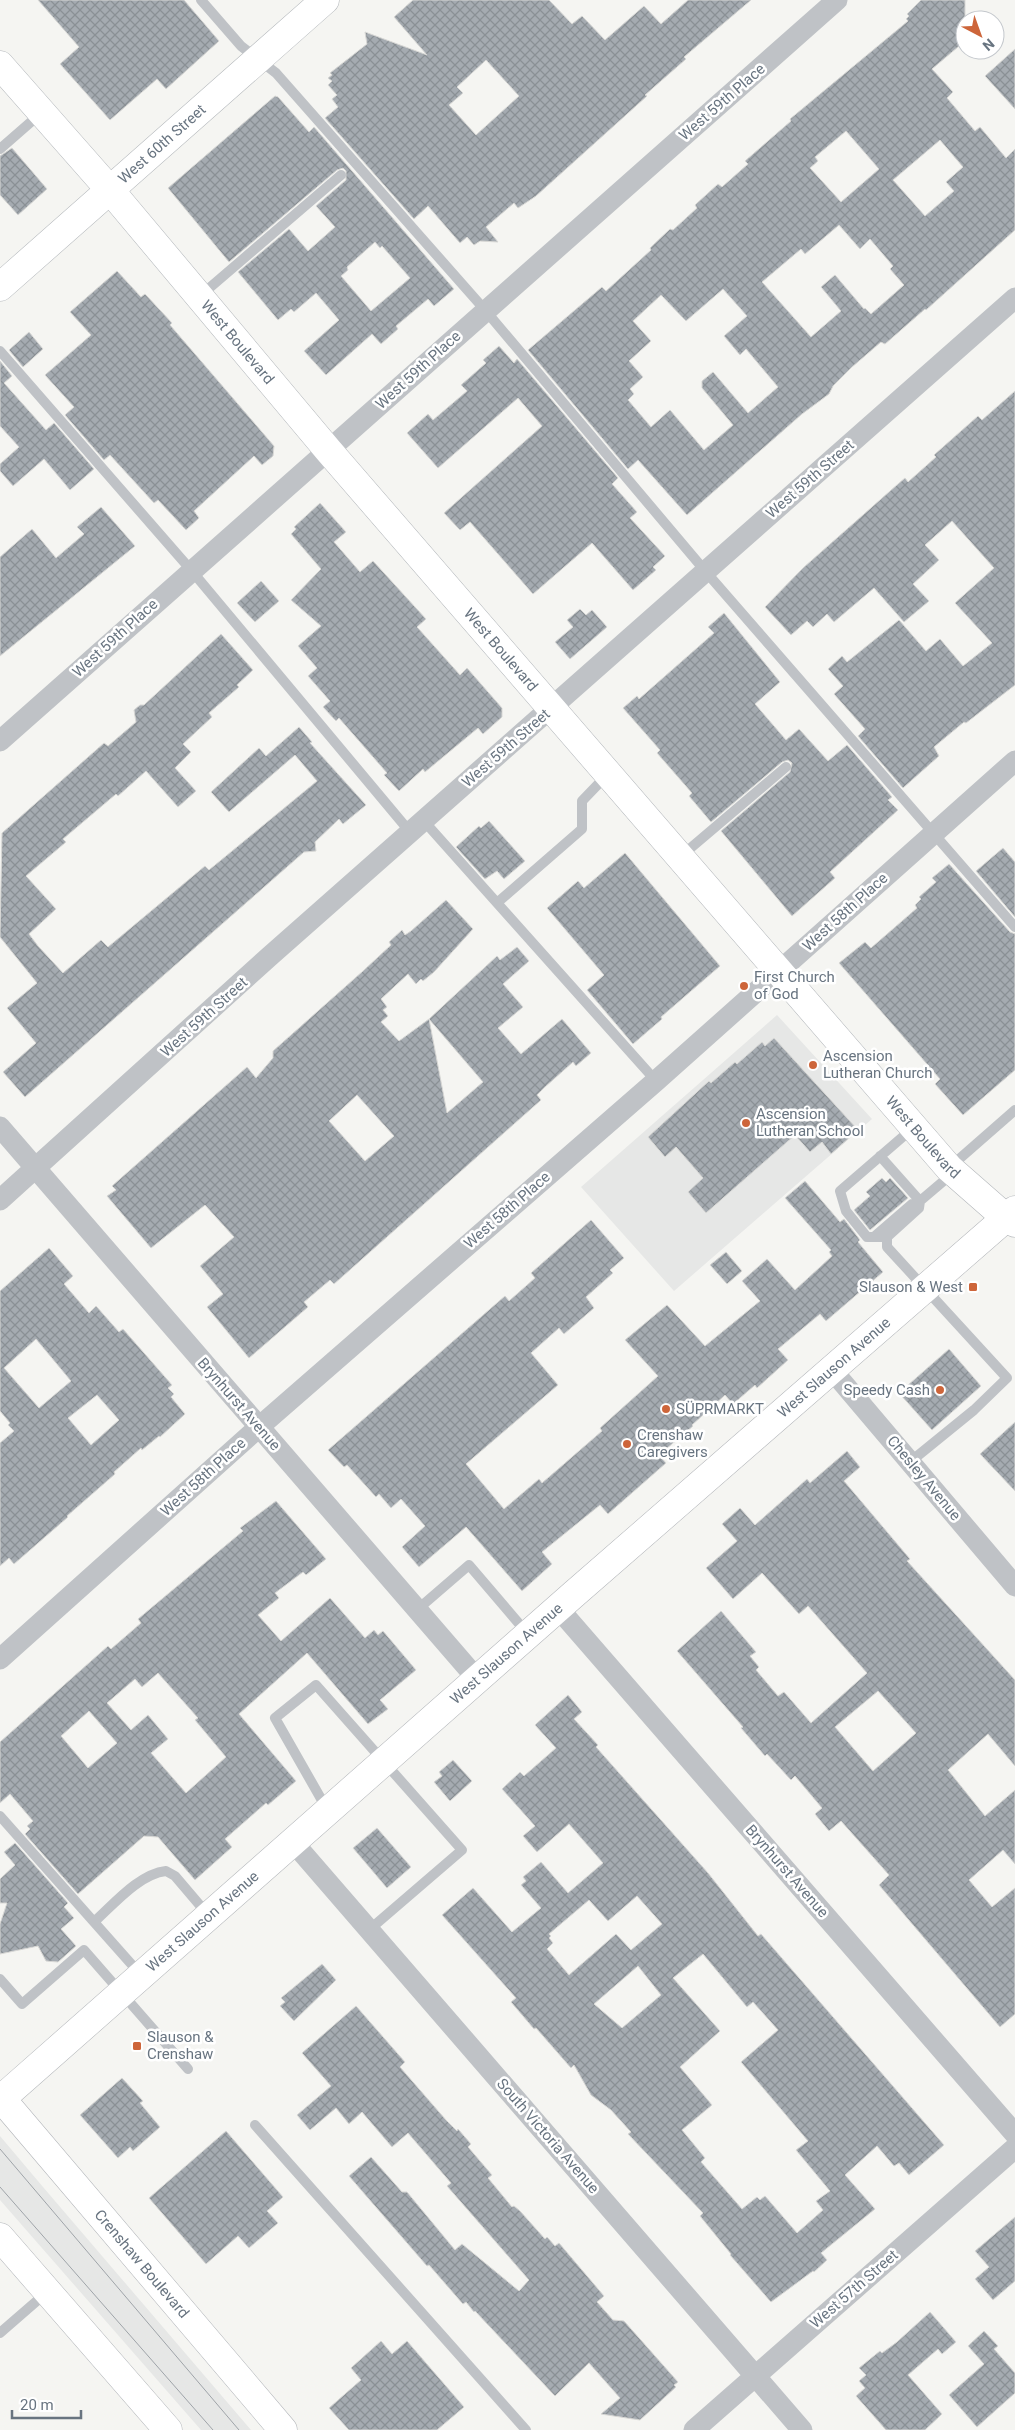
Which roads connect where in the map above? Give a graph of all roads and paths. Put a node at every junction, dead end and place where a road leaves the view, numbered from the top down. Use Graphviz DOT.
graph roads {
  1 [pos="201,0"];
  2 [pos="325,0"];
  3 [pos="837,0"];
  4 [pos="257,60"];
  5 [pos="0,64"];
  6 [pos="43,112"];
  7 [pos="0,149"];
  8 [pos="341,175"];
  9 [pos="110,190"];
  10 [pos="0,287"];
  11 [pos="199,297"];
  12 [pos="1015,298"];
  13 [pos="485,310"];
  14 [pos="0,351"];
  15 [pos="328,450"];
  16 [pos="192,570"];
  17 [pos="706,572"];
  18 [pos="551,708"];
  19 [pos="0,741"];
  20 [pos="1015,761"];
  21 [pos="786,767"];
  22 [pos="608,774"];
  23 [pos="417,826"];
  24 [pos="934,834"];
  25 [pos="679,857"];
  26 [pos="498,902"];
  27 [pos="1015,927"];
  28 [pos="778,971"];
  29 [pos="656,1081"];
  30 [pos="1015,1110"];
  31 [pos="0,1127"];
  32 [pos="914,1128"];
  33 [pos="880,1156"];
  34 [pos="36,1169"];
  35 [pos="951,1170"];
  36 [pos="0,1200"];
  37 [pos="919,1205"];
  38 [pos="1012,1217"];
  39 [pos="875,1236"];
  40 [pos="887,1237"];
  41 [pos="924,1289"];
  42 [pos="832,1370"];
  43 [pos="259,1427"];
  44 [pos="910,1462"];
  45 [pos="1015,1586"];
  46 [pos="418,1608"];
  47 [pos="558,1608"];
  48 [pos="528,1635"];
  49 [pos="0,1659"];
  50 [pos="478,1680"];
  51 [pos="384,1762"];
  52 [pos="328,1812"];
  53 [pos="0,1816"];
  54 [pos="293,1842"];
  55 [pos="210,1916"];
  56 [pos="94,1922"];
  57 [pos="369,1930"];
  58 [pos="0,1979"];
  59 [pos="132,1984"];
  60 [pos="188,2069"];
  61 [pos="1,2099"];
  62 [pos="256,2125"];
  63 [pos="1015,2134"];
  64 [pos="1015,2148"];
  65 [pos="0,2237"];
  66 [pos="47,2292"];
  67 [pos="0,2333"];
  68 [pos="755,2376"];
  69 [pos="168,2430"];
  70 [pos="283,2430"];
  71 [pos="526,2430"];
  72 [pos="694,2430"];
  73 [pos="802,2430"];
  1 -- 4 [label="lane"];
  2 -- 4 [label="main road, West 60th Street"];
  3 -- 13 [label="street, West 59th Place"];
  4 -- 9 [label="main road, West 60th Street"];
  4 -- 13 [label="lane"];
  5 -- 6 [label="main road, West Boulevard"];
  6 -- 7 [label="lane"];
  6 -- 9 [label="main road, West Boulevard"];
  8 -- 11 [label="lane"];
  9 -- 10 [label="main road, West 60th Street"];
  9 -- 11 [label="main road, West Boulevard"];
  11 -- 15 [label="main road, West Boulevard"];
  12 -- 17 [label="street, West 59th Street"];
  13 -- 15 [label="street, West 59th Place"];
  13 -- 17 [label="lane"];
  14 -- 16 [label="lane"];
  15 -- 16 [label="street, West 59th Place"];
  15 -- 18 [label="main road, West Boulevard"];
  16 -- 19 [label="street, West 59th Place"];
  16 -- 23 [label="lane"];
  17 -- 18 [label="street, West 59th Street"];
  17 -- 24 [label="lane"];
  18 -- 22 [label="main road, West Boulevard"];
  18 -- 23 [label="street, West 59th Street"];
  20 -- 24 [label="street, West 58th Place"];
  21 -- 25 [label="lane"];
  22 -- 25 [label="main road, West Boulevard"];
  22 -- 26 [label="lane"];
  23 -- 26 [label="lane"];
  23 -- 34 [label="street, West 59th Street"];
  24 -- 27 [label="lane"];
  24 -- 28 [label="street, West 58th Place"];
  25 -- 28 [label="main road, West Boulevard"];
  26 -- 29 [label="lane"];
  28 -- 29 [label="street, West 58th Place"];
  28 -- 32 [label="main road, West Boulevard"];
  29 -- 43 [label="street, West 58th Place"];
  30 -- 35 [label="lane"];
  31 -- 34 [label="street, Brynhurst Avenue"];
  32 -- 33 [label="lane"];
  32 -- 35 [label="main road, West Boulevard"];
  33 -- 37 [label="lane"];
  33 -- 39 [label="lane"];
  34 -- 36 [label="street, West 59th Street"];
  34 -- 43 [label="street, Brynhurst Avenue"];
  35 -- 37 [label="lane"];
  35 -- 38 [label="main road, West Boulevard"];
  37 -- 39 [label="lane"];
  37 -- 40 [label="lane"];
  38 -- 41 [label="main road, West Slauson Avenue"];
  39 -- 40 [label="lane"];
  40 -- 41 [label="lane"];
  41 -- 42 [label="main road, West Slauson Avenue"];
  41 -- 44 [label="lane"];
  42 -- 44 [label="street, Chesley Avenue"];
  42 -- 47 [label="main road, West Slauson Avenue"];
  43 -- 46 [label="street, Brynhurst Avenue"];
  43 -- 49 [label="street, West 58th Place"];
  44 -- 45 [label="street, Chesley Avenue"];
  46 -- 48 [label="lane"];
  46 -- 50 [label="street, Brynhurst Avenue"];
  47 -- 48 [label="main road, West Slauson Avenue"];
  47 -- 63 [label="street, Brynhurst Avenue"];
  48 -- 50 [label="main road, West Slauson Avenue"];
  50 -- 51 [label="main road, West Slauson Avenue"];
  51 -- 52 [label="main road, West Slauson Avenue"];
  51 -- 52 [label="lane"];
  51 -- 57 [label="lane"];
  52 -- 54 [label="main road, West Slauson Avenue"];
  53 -- 56 [label="lane"];
  54 -- 55 [label="main road, West Slauson Avenue"];
  54 -- 57 [label="street, South Victoria Avenue"];
  55 -- 56 [label="lane"];
  55 -- 59 [label="main road, West Slauson Avenue"];
  56 -- 59 [label="lane"];
  57 -- 68 [label="street, South Victoria Avenue"];
  58 -- 59 [label="lane"];
  59 -- 60 [label="lane"];
  59 -- 61 [label="main road, West Slauson Avenue"];
  61 -- 70 [label="main road, Crenshaw Boulevard"];
  62 -- 71 [label="lane"];
  64 -- 68 [label="street, West 57th Street"];
  65 -- 66 [label="main road"];
  66 -- 67 [label="lane"];
  66 -- 69 [label="main road"];
  68 -- 72 [label="street, West 57th Street"];
  68 -- 73 [label="street, South Victoria Avenue"];
}
